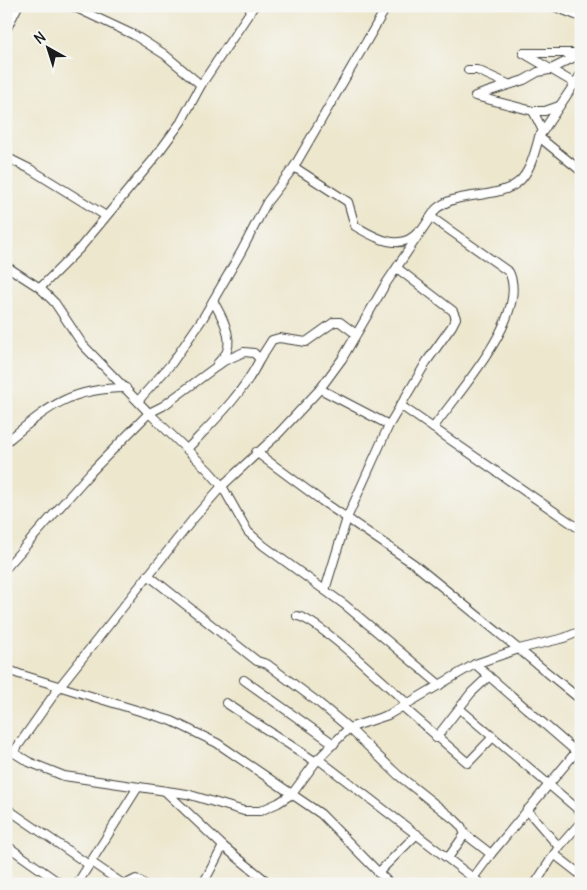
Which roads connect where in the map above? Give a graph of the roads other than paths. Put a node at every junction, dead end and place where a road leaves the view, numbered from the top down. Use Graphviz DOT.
graph roads {
  1 [pos="18,6"];
  2 [pos="72,6"];
  3 [pos="254,6"];
  4 [pos="387,6"];
  5 [pos="554,6"];
  6 [pos="581,17"];
  7 [pos="6,30"];
  8 [pos="581,54"];
  9 [pos="551,69"];
  10 [pos="468,70"];
  11 [pos="581,74"];
  12 [pos="508,84"];
  13 [pos="201,85"];
  14 [pos="578,85"];
  15 [pos="559,106"];
  16 [pos="533,111"];
  17 [pos="541,134"];
  18 [pos="6,157"];
  19 [pos="294,167"];
  20 [pos="581,171"];
  21 [pos="106,216"];
  22 [pos="431,217"];
  23 [pos="6,266"];
  24 [pos="397,268"];
  25 [pos="40,288"];
  26 [pos="213,301"];
  27 [pos="356,334"];
  28 [pos="260,359"];
  29 [pos="215,367"];
  30 [pos="126,388"];
  31 [pos="320,389"];
  32 [pos="138,401"];
  33 [pos="400,405"];
  34 [pos="149,413"];
  35 [pos="389,424"];
  36 [pos="433,428"];
  37 [pos="6,442"];
  38 [pos="186,449"];
  39 [pos="256,452"];
  40 [pos="222,486"];
  41 [pos="347,518"];
  42 [pos="581,530"];
  43 [pos="6,568"];
  44 [pos="148,575"];
  45 [pos="325,590"];
  46 [pos="297,616"];
  47 [pos="581,632"];
  48 [pos="519,649"];
  49 [pos="475,664"];
  50 [pos="6,669"];
  51 [pos="489,676"];
  52 [pos="244,680"];
  53 [pos="440,685"];
  54 [pos="60,686"];
  55 [pos="581,700"];
  56 [pos="226,703"];
  57 [pos="405,706"];
  58 [pos="460,709"];
  59 [pos="349,728"];
  60 [pos="493,736"];
  61 [pos="436,738"];
  62 [pos="334,744"];
  63 [pos="10,751"];
  64 [pos="579,751"];
  65 [pos="317,761"];
  66 [pos="549,784"];
  67 [pos="138,787"];
  68 [pos="165,791"];
  69 [pos="292,794"];
  70 [pos="6,808"];
  71 [pos="527,810"];
  72 [pos="581,812"];
  73 [pos="581,822"];
  74 [pos="417,834"];
  75 [pos="464,834"];
  76 [pos="6,845"];
  77 [pos="223,846"];
  78 [pos="556,851"];
  79 [pos="491,854"];
  80 [pos="448,858"];
  81 [pos="90,863"];
  82 [pos="378,873"];
  83 [pos="581,875"];
  84 [pos="473,878"];
  85 [pos="61,884"];
  86 [pos="77,884"];
  87 [pos="124,884"];
  88 [pos="144,884"];
  89 [pos="204,884"];
  90 [pos="270,884"];
  91 [pos="390,884"];
  92 [pos="481,884"];
  93 [pos="535,884"];
  1 -- 7 [label="street"];
  2 -- 13 [label="street"];
  3 -- 13 [label="street"];
  4 -- 19 [label="street"];
  5 -- 6 [label="street"];
  8 -- 9 [label="street"];
  8 -- 9 [label="street"];
  9 -- 12 [label="street"];
  9 -- 14 [label="street"];
  10 -- 12 [label="street"];
  11 -- 14 [label="street"];
  12 -- 16 [label="street"];
  13 -- 21 [label="street"];
  14 -- 15 [label="street"];
  15 -- 16 [label="street"];
  15 -- 17 [label="street"];
  16 -- 17 [label="street"];
  17 -- 20 [label="street"];
  17 -- 22 [label="street"];
  18 -- 21 [label="street"];
  19 -- 22 [label="street"];
  19 -- 26 [label="street"];
  21 -- 25 [label="street"];
  22 -- 24 [label="street"];
  22 -- 36 [label="street"];
  23 -- 25 [label="street"];
  24 -- 27 [label="street"];
  24 -- 33 [label="street"];
  25 -- 30 [label="street"];
  26 -- 29 [label="street"];
  26 -- 32 [label="street"];
  27 -- 28 [label="street"];
  27 -- 31 [label="street"];
  28 -- 29 [label="street"];
  28 -- 38 [label="street"];
  29 -- 34 [label="street"];
  30 -- 32 [label="street"];
  30 -- 37 [label="street"];
  31 -- 35 [label="street"];
  31 -- 39 [label="street"];
  32 -- 34 [label="street"];
  33 -- 35 [label="street"];
  33 -- 36 [label="street"];
  34 -- 38 [label="street"];
  34 -- 43 [label="street"];
  35 -- 41 [label="street"];
  36 -- 42 [label="street"];
  38 -- 40 [label="street"];
  39 -- 40 [label="street"];
  39 -- 41 [label="street"];
  40 -- 44 [label="street"];
  40 -- 45 [label="street"];
  41 -- 45 [label="street"];
  41 -- 48 [label="street"];
  44 -- 54 [label="street"];
  44 -- 59 [label="street"];
  45 -- 53 [label="street"];
  46 -- 57 [label="street"];
  47 -- 48 [label="street"];
  48 -- 49 [label="street"];
  48 -- 55 [label="street"];
  49 -- 51 [label="street"];
  49 -- 53 [label="street"];
  50 -- 54 [label="street"];
  51 -- 58 [label="street"];
  51 -- 64 [label="street"];
  52 -- 62 [label="street"];
  53 -- 57 [label="street"];
  54 -- 63 [label="street"];
  54 -- 69 [label="street"];
  56 -- 65 [label="street"];
  57 -- 59 [label="street"];
  57 -- 61 [label="street"];
  58 -- 60 [label="street"];
  58 -- 61 [label="street"];
  59 -- 62 [label="street"];
  59 -- 75 [label="street"];
  60 -- 61 [label="street"];
  60 -- 66 [label="street"];
  62 -- 65 [label="street"];
  63 -- 67 [label="street"];
  64 -- 66 [label="street"];
  65 -- 69 [label="street"];
  65 -- 74 [label="street"];
  66 -- 71 [label="street"];
  66 -- 72 [label="street"];
  67 -- 68 [label="street"];
  67 -- 81 [label="street"];
  68 -- 69 [label="street"];
  68 -- 77 [label="street"];
  69 -- 82 [label="street"];
  70 -- 81 [label="street"];
  71 -- 78 [label="street"];
  71 -- 79 [label="street"];
  73 -- 78 [label="street"];
  74 -- 80 [label="street"];
  74 -- 82 [label="street"];
  75 -- 79 [label="street"];
  75 -- 80 [label="street"];
  76 -- 85 [label="street"];
  77 -- 89 [label="street"];
  77 -- 90 [label="street"];
  78 -- 83 [label="street"];
  78 -- 93 [label="street"];
  79 -- 84 [label="street"];
  80 -- 84 [label="street"];
  81 -- 86 [label="street"];
  81 -- 87 [label="street"];
  82 -- 91 [label="street"];
  84 -- 92 [label="street"];
  87 -- 88 [label="street"];
}
